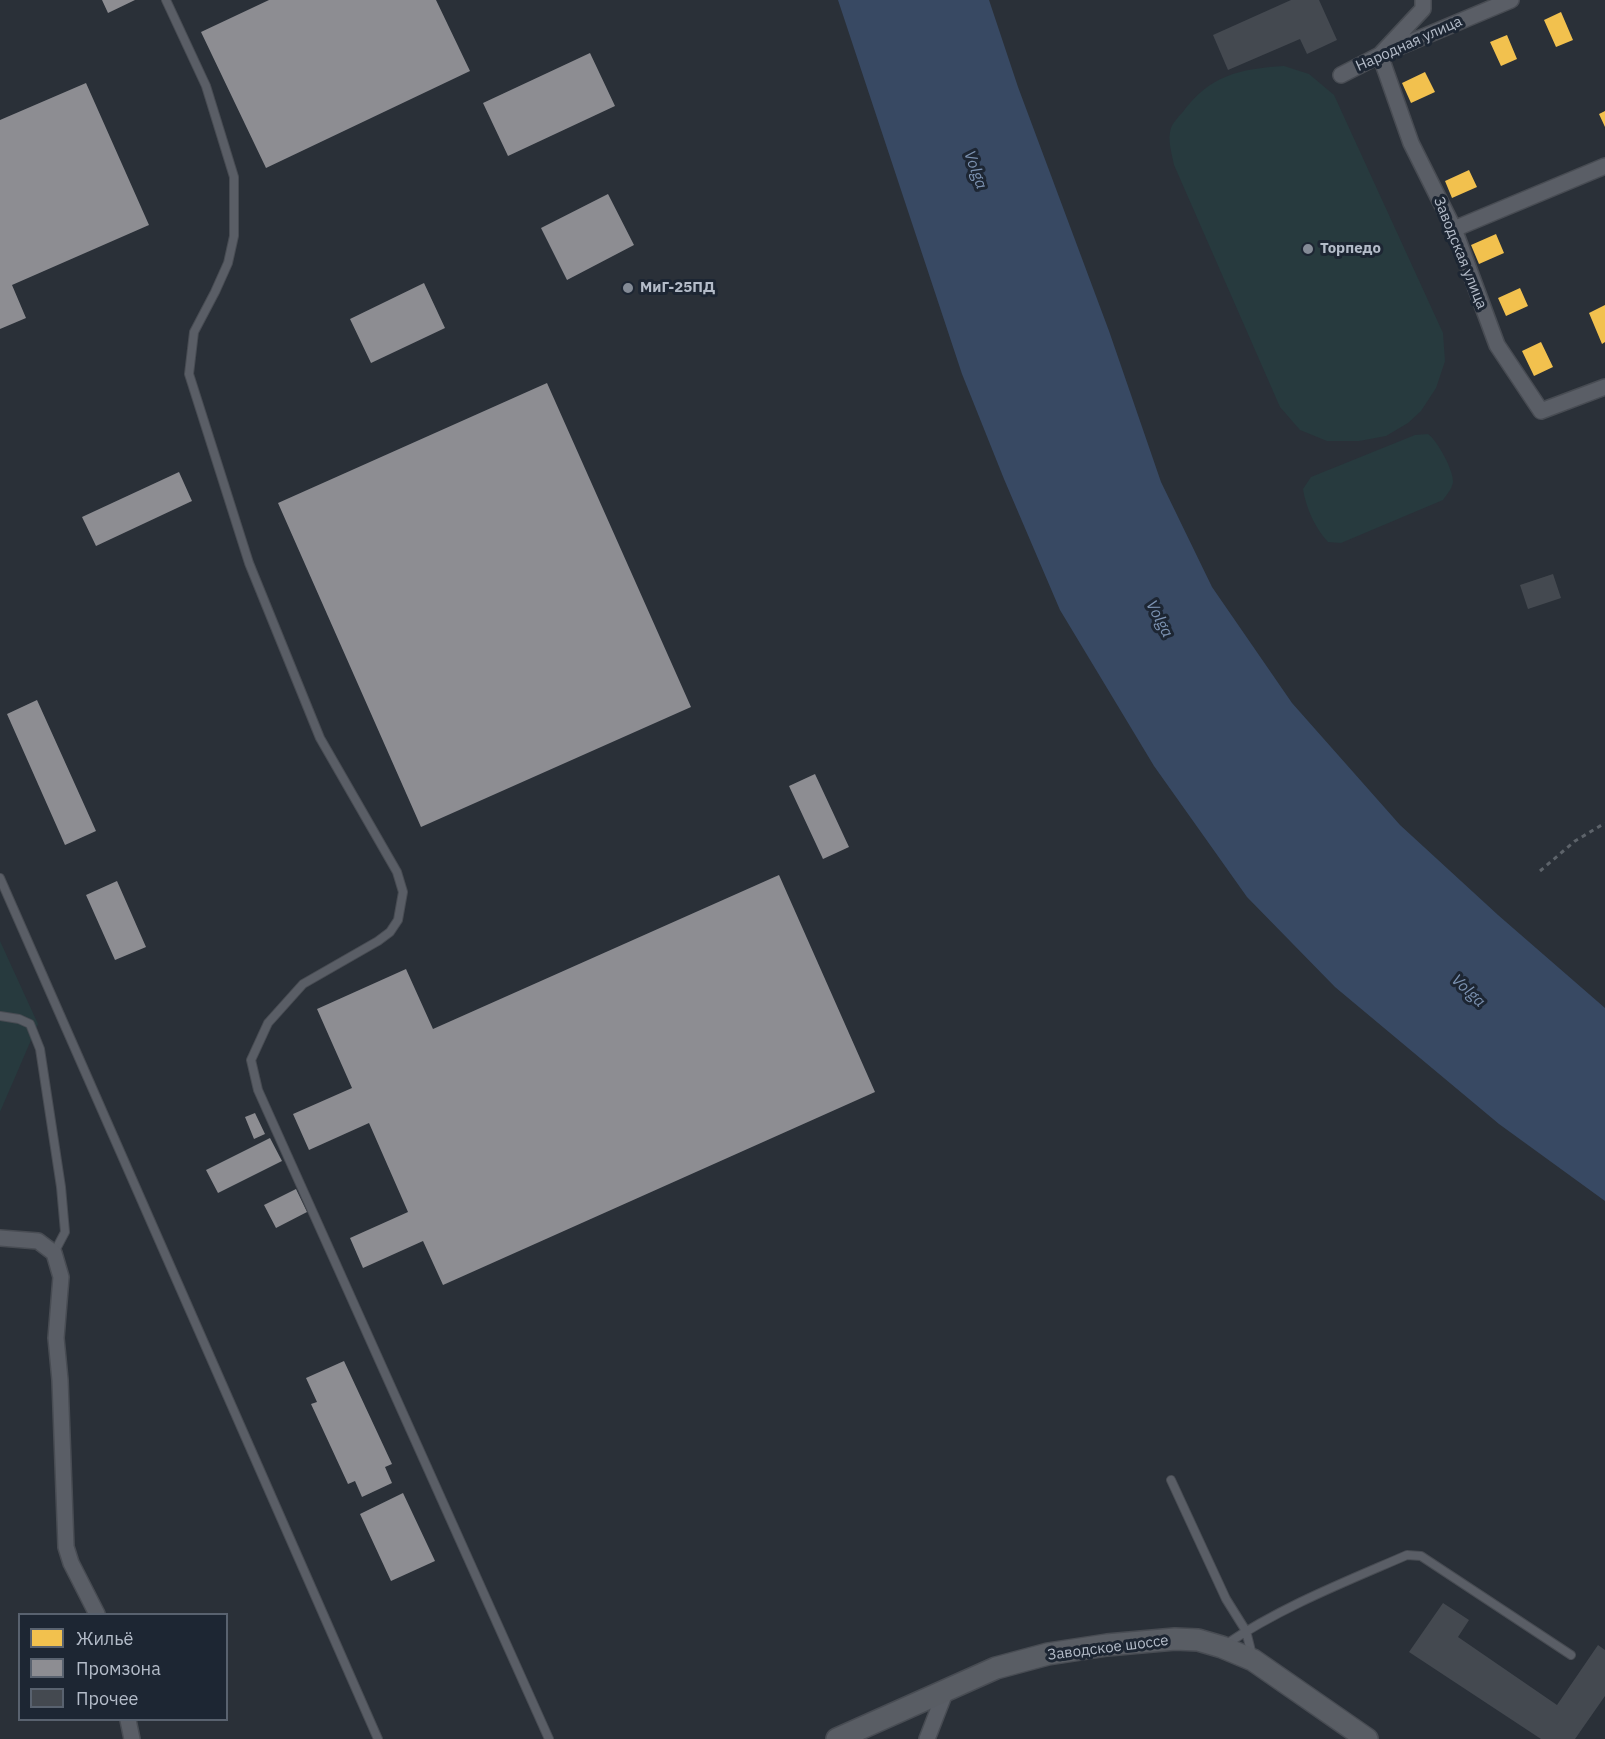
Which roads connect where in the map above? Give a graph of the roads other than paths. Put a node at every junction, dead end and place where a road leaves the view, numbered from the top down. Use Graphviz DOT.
graph roads {
  1 [pos="166,0"];
  2 [pos="1423,0"];
  3 [pos="1511,0"];
  4 [pos="1380,55"];
  5 [pos="1341,75"];
  6 [pos="1605,166"];
  7 [pos="1454,229"];
  8 [pos="1605,387"];
  9 [pos="0,878"];
  10 [pos="0,1016"];
  11 [pos="0,1238"];
  12 [pos="54,1253"];
  13 [pos="1171,1480"];
  14 [pos="96,1613"];
  15 [pos="1246,1631"];
  16 [pos="1222,1647"];
  17 [pos="1571,1655"];
  18 [pos="1253,1660"];
  19 [pos="946,1690"];
  20 [pos="128,1721"];
  21 [pos="132,1739"];
  22 [pos="378,1739"];
  23 [pos="549,1739"];
  24 [pos="837,1739"];
  25 [pos="927,1739"];
  26 [pos="1367,1739"];
  1 -- 23 [label="lane"];
  2 -- 4 [label="street"];
  3 -- 4 [label="street, Народная улица"];
  4 -- 5 [label="street, Народная улица"];
  4 -- 7 [label="street, Заводская улица"];
  6 -- 7 [label="street"];
  7 -- 8 [label="street, Заводская улица"];
  9 -- 22 [label="lane"];
  10 -- 12 [label="lane"];
  11 -- 12 [label="street"];
  12 -- 14 [label="street"];
  13 -- 15 [label="lane"];
  15 -- 16 [label="lane"];
  15 -- 17 [label="lane"];
  15 -- 18 [label="lane"];
  16 -- 18 [label="street, Заводское шоссе"];
  16 -- 19 [label="street, Заводское шоссе"];
  18 -- 26 [label="street, Заводское шоссе"];
  19 -- 24 [label="street, Заводское шоссе"];
  19 -- 25 [label="street"];
  20 -- 21 [label="street"];
}
